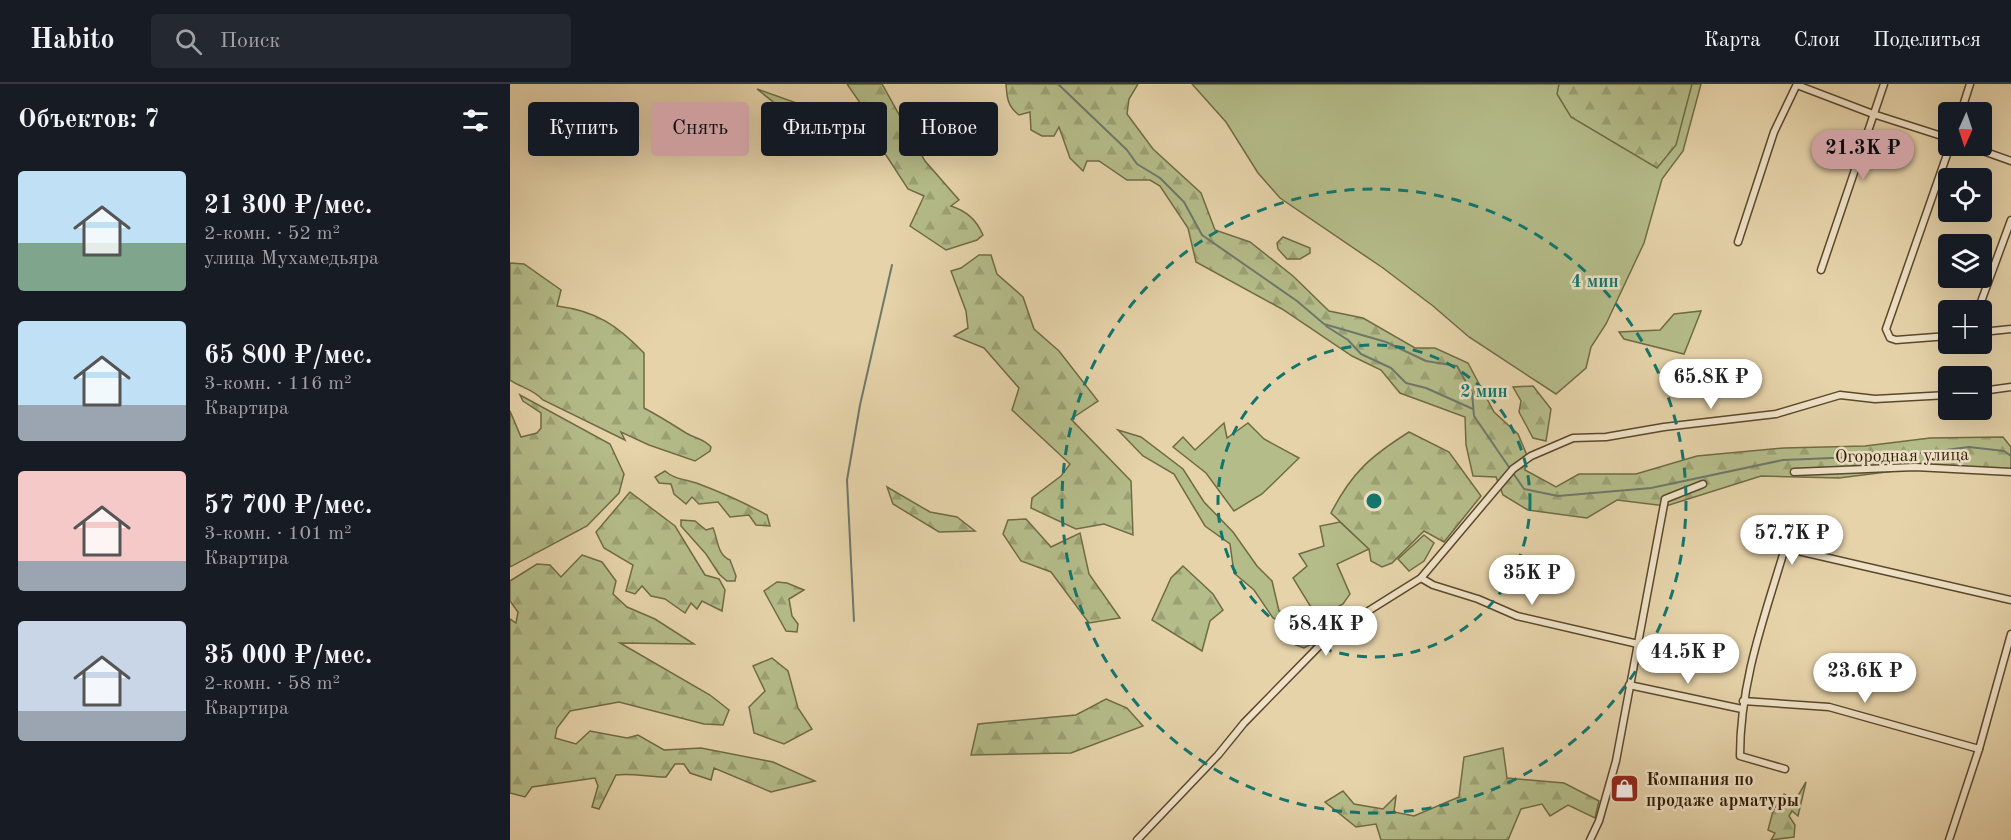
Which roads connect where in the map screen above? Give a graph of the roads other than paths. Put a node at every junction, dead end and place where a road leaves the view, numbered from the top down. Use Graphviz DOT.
graph roads {
  1 [pos="1797,84"];
  2 [pos="1884,84"];
  3 [pos="1970,84"];
  4 [pos="1964,102"];
  5 [pos="1873,114"];
  6 [pos="1938,135"];
  7 [pos="1992,154"];
  8 [pos="1947,156"];
  9 [pos="2011,161"];
  10 [pos="2011,220"];
  11 [pos="1738,242"];
  12 [pos="1821,270"];
  13 [pos="1982,300"];
  14 [pos="2011,329"];
  15 [pos="1992,331"];
  16 [pos="1938,337"];
  17 [pos="2011,387"];
  18 [pos="1992,390"];
  19 [pos="1938,396"];
  20 [pos="1794,472"];
  21 [pos="2011,472"];
  22 [pos="1703,484"];
  23 [pos="1421,578"];
  24 [pos="2011,600"];
  25 [pos="2011,634"];
  26 [pos="1638,644"];
  27 [pos="1629,685"];
  28 [pos="1743,705"];
  29 [pos="1979,749"];
  30 [pos="1785,769"];
  31 [pos="1137,840"];
  32 [pos="1590,840"];
  33 [pos="1949,840"];
  1 -- 5 [label="street"];
  1 -- 11 [label="street"];
  2 -- 5 [label="street"];
  3 -- 4 [label="street"];
  5 -- 6 [label="street"];
  5 -- 12 [label="street"];
  7 -- 9 [label="street"];
  8 -- 16 [label="street"];
  10 -- 13 [label="street"];
  14 -- 15 [label="street"];
  17 -- 18 [label="street"];
  19 -- 23 [label="street"];
  20 -- 21 [label="street, Огородная улица"];
  22 -- 26 [label="street"];
  23 -- 26 [label="street"];
  23 -- 31 [label="street"];
  24 -- 28 [label="street"];
  25 -- 29 [label="street"];
  26 -- 27 [label="street"];
  27 -- 28 [label="street"];
  27 -- 32 [label="street"];
  28 -- 29 [label="street"];
  28 -- 30 [label="street"];
  29 -- 33 [label="street"];
}
